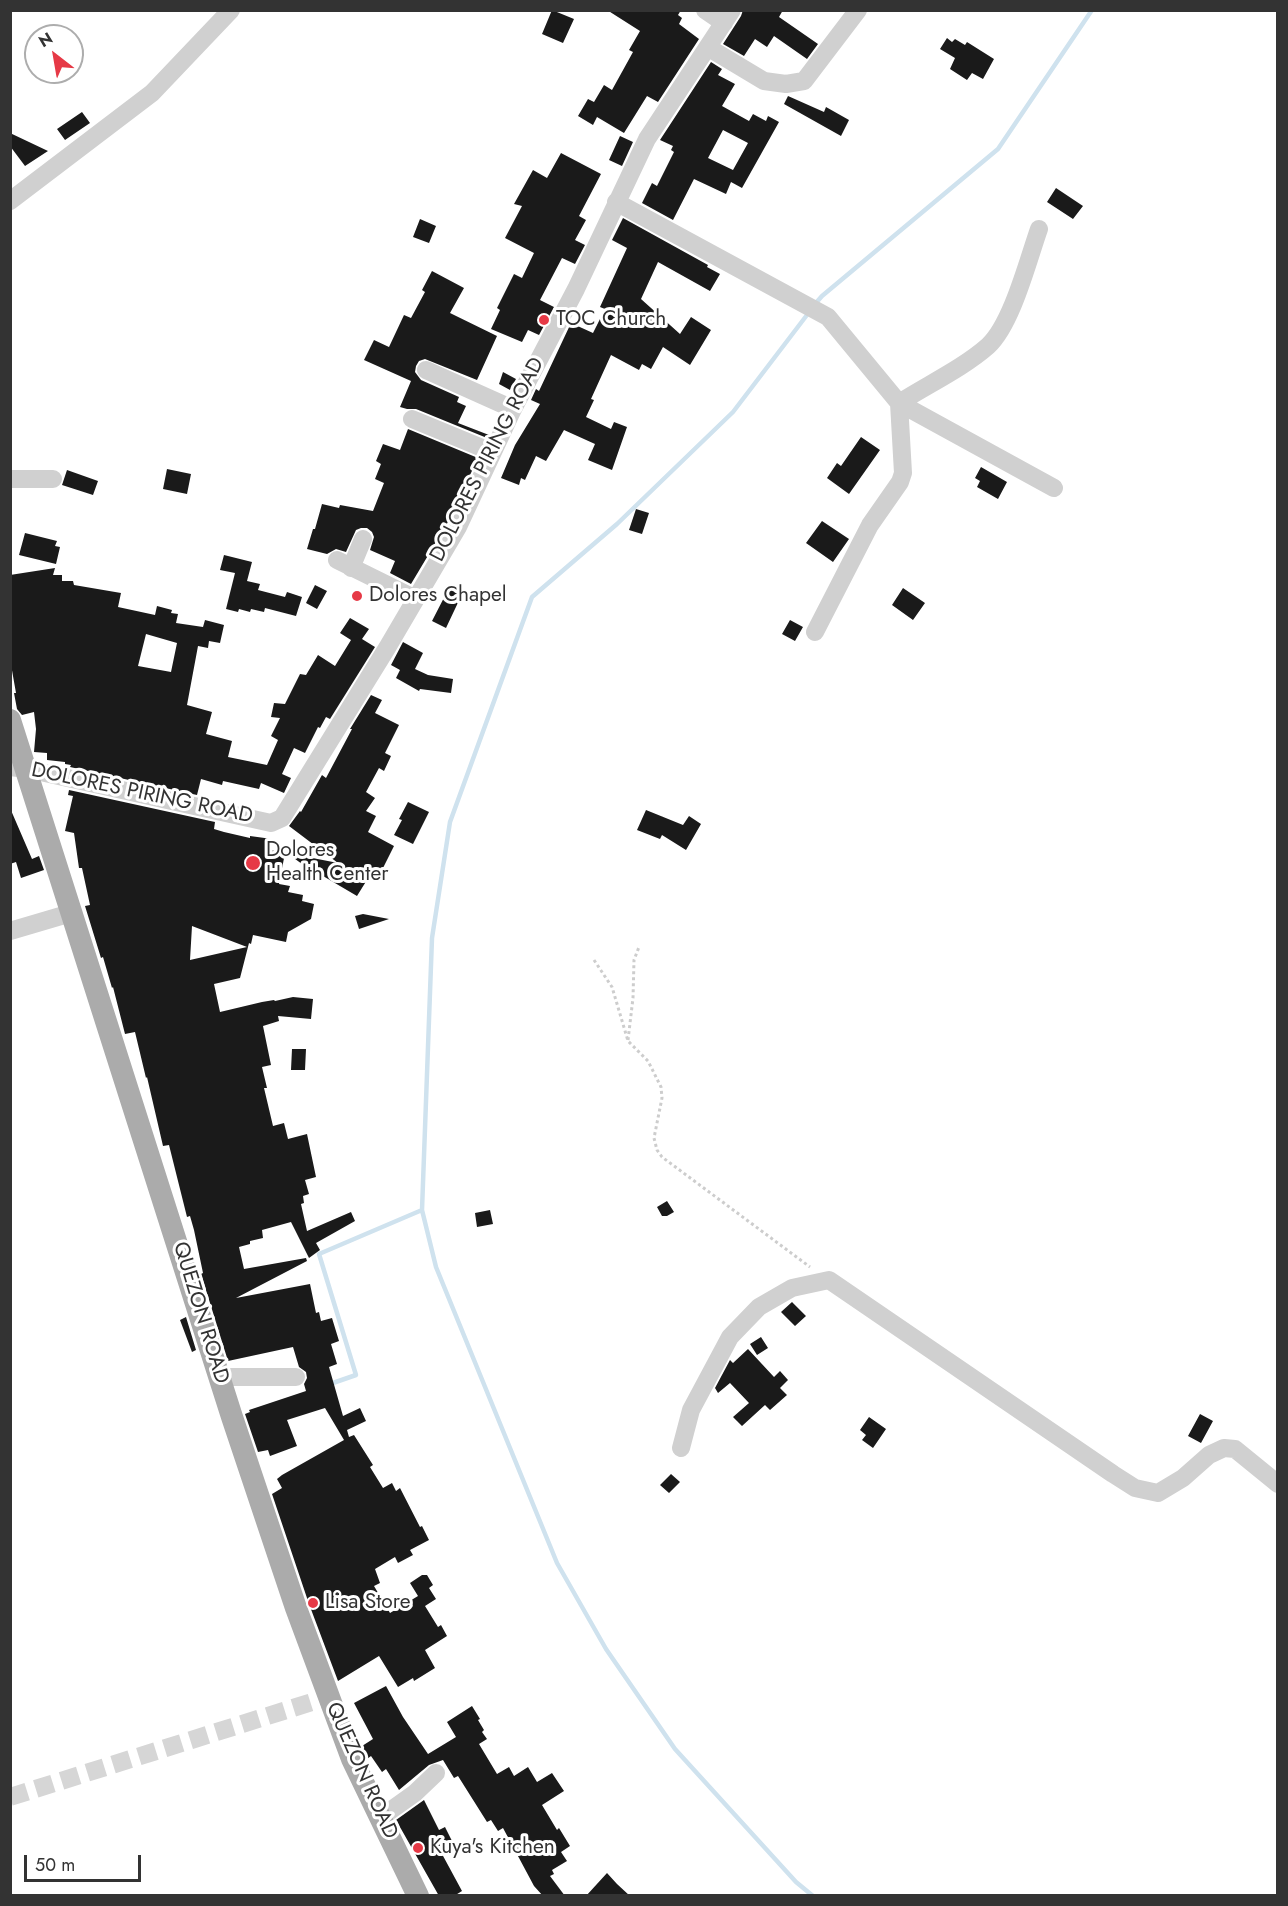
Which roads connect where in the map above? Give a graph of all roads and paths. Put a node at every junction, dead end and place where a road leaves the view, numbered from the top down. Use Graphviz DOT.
graph roads {
  1 [pos="231,10"];
  2 [pos="705,10"];
  3 [pos="858,10"];
  4 [pos="728,17"];
  5 [pos="709,48"];
  6 [pos="10,201"];
  7 [pos="616,202"];
  8 [pos="1039,229"];
  9 [pos="426,370"];
  10 [pos="898,403"];
  11 [pos="513,409"];
  12 [pos="412,419"];
  13 [pos="492,452"];
  14 [pos="10,479"];
  15 [pos="53,479"];
  16 [pos="1054,488"];
  17 [pos="363,539"];
  18 [pos="416,599"];
  19 [pos="815,632"];
  20 [pos="10,720"];
  21 [pos="19,768"];
  22 [pos="71,913"];
  23 [pos="10,931"];
  24 [pos="639,947"];
  25 [pos="594,960"];
  26 [pos="628,1041"];
  27 [pos="829,1280"];
  28 [pos="220,1377"];
  29 [pos="296,1377"];
  30 [pos="681,1448"];
  31 [pos="1278,1484"];
  32 [pos="436,1773"];
  33 [pos="380,1818"];
  34 [pos="418,1896"];
  1 -- 6 [label="street"];
  2 -- 4 [label="street"];
  3 -- 5 [label="street"];
  4 -- 5 [label="street, DOLORES PIRING ROAD"];
  5 -- 7 [label="street, DOLORES PIRING ROAD"];
  7 -- 10 [label="street"];
  7 -- 11 [label="street, DOLORES PIRING ROAD"];
  8 -- 10 [label="street"];
  9 -- 11 [label="street"];
  10 -- 16 [label="street"];
  10 -- 19 [label="street"];
  11 -- 13 [label="street, DOLORES PIRING ROAD"];
  12 -- 13 [label="street"];
  13 -- 18 [label="street, DOLORES PIRING ROAD"];
  14 -- 15 [label="street"];
  17 -- 18 [label="street"];
  18 -- 21 [label="street, DOLORES PIRING ROAD"];
  20 -- 21 [label="main road, QUEZON ROAD"];
  21 -- 22 [label="main road, QUEZON ROAD"];
  22 -- 23 [label="street"];
  22 -- 28 [label="main road, QUEZON ROAD"];
  24 -- 26 [label="path"];
  25 -- 26 [label="path"];
  26 -- 27 [label="path"];
  27 -- 30 [label="street"];
  27 -- 31 [label="street"];
  28 -- 29 [label="street"];
  28 -- 33 [label="main road, QUEZON ROAD"];
  32 -- 33 [label="street"];
  33 -- 34 [label="main road, QUEZON ROAD"];
}
